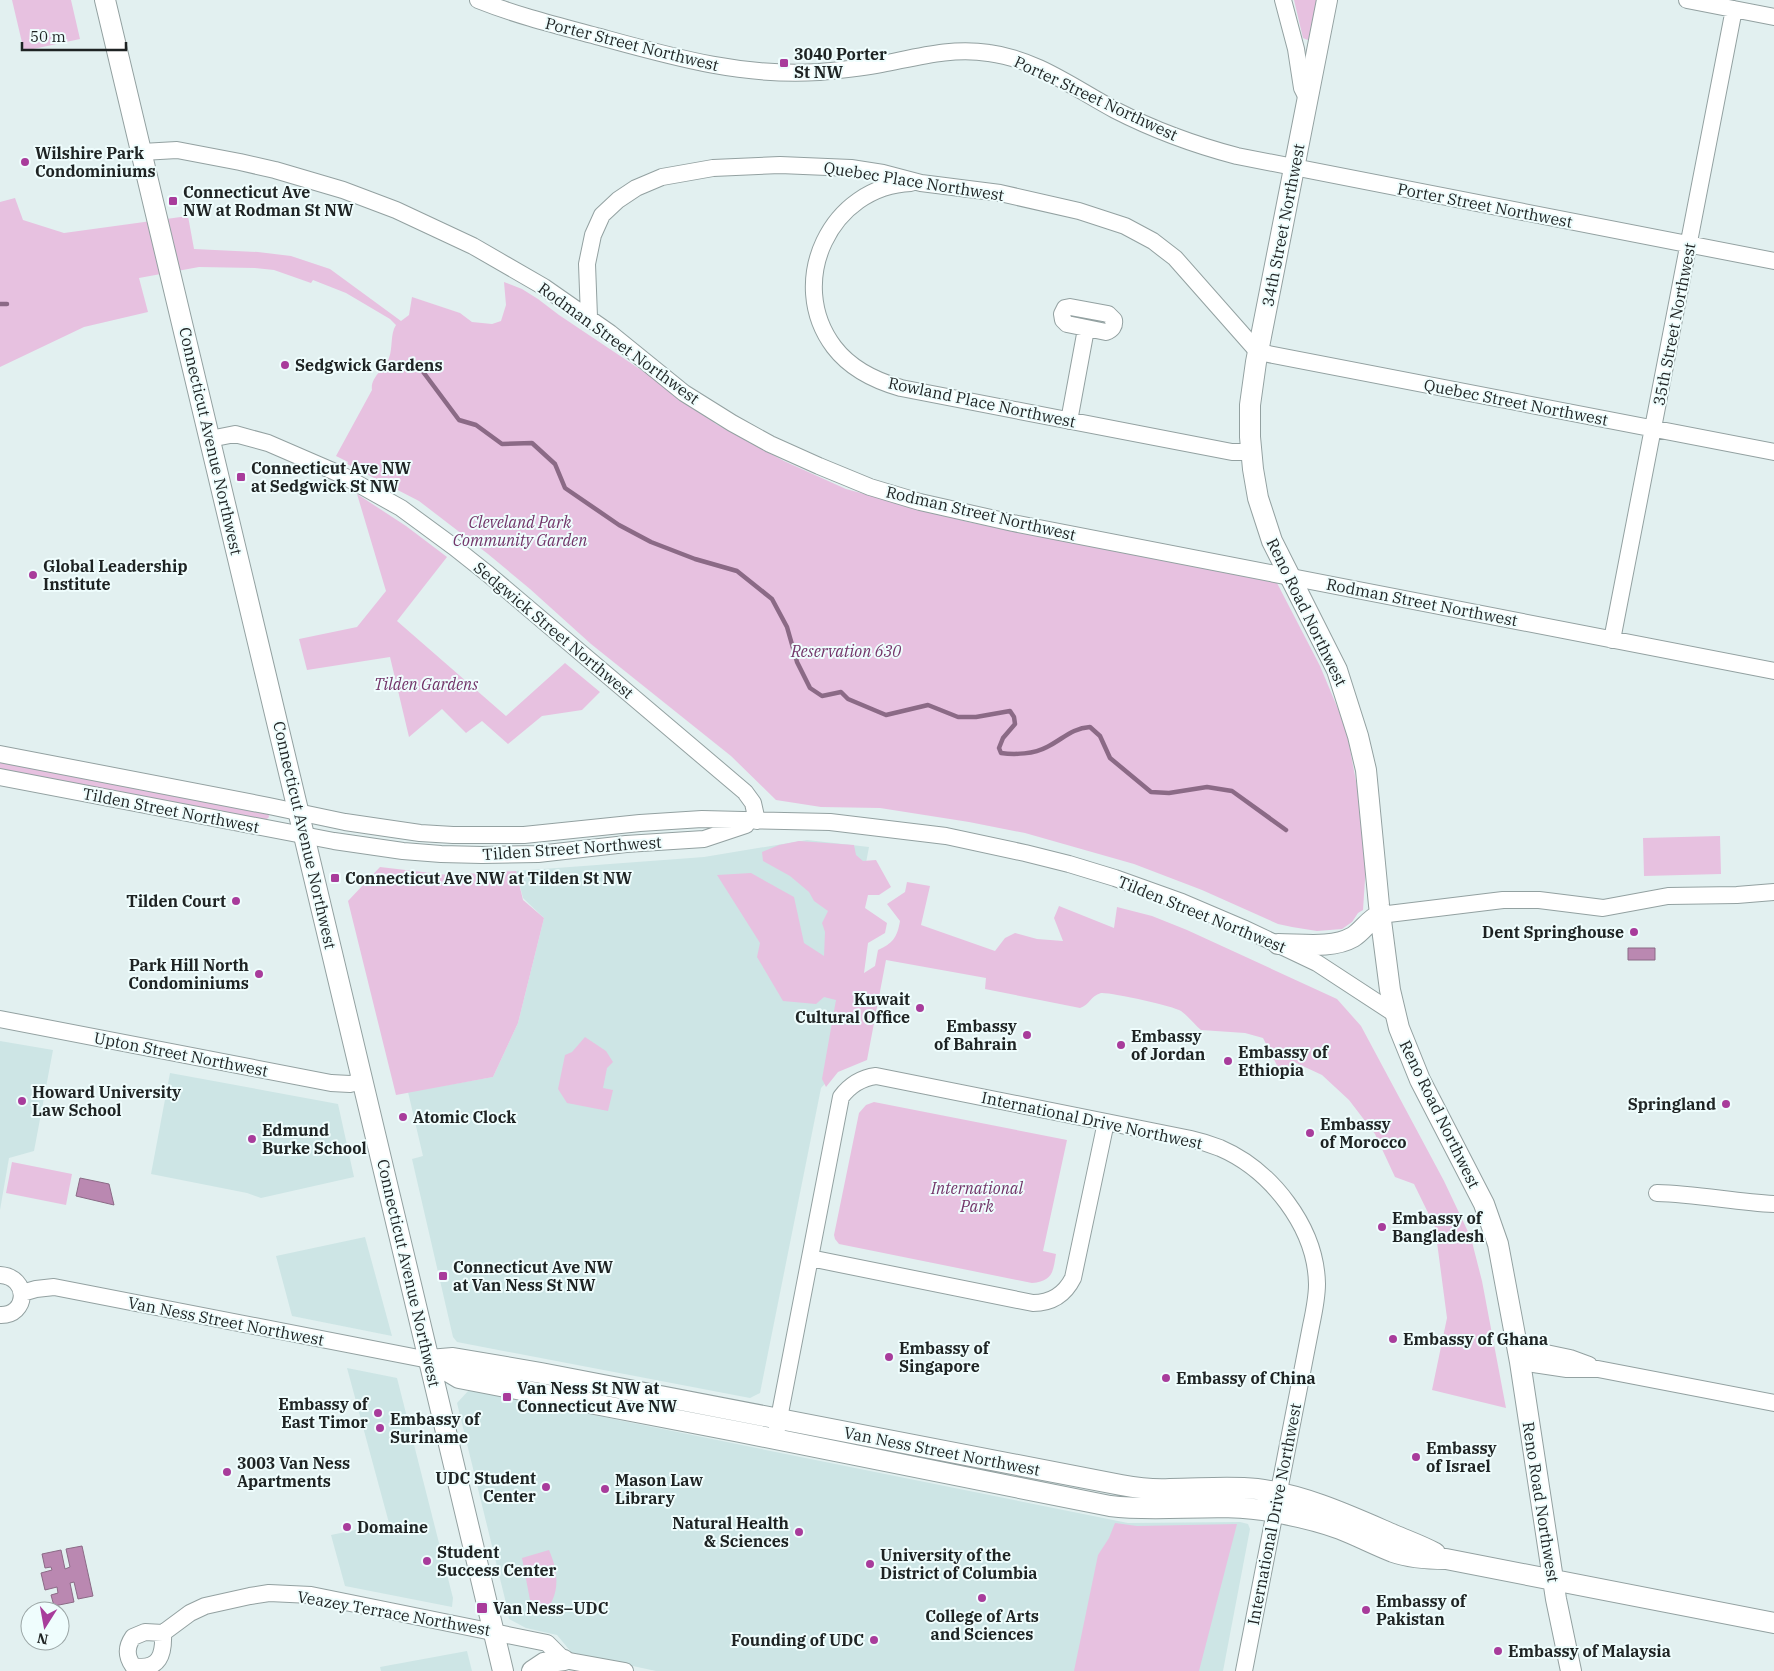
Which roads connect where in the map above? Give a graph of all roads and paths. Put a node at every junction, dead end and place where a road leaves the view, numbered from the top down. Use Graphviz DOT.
graph roads {
  1 [pos="105,0"];
  2 [pos="478,0"];
  3 [pos="1283,0"];
  4 [pos="1327,0"];
  5 [pos="1687,0"];
  6 [pos="1734,9"];
  7 [pos="1774,17"];
  8 [pos="1307,98"];
  9 [pos="142,152"];
  10 [pos="1294,168"];
  11 [pos="921,182"];
  12 [pos="1689,245"];
  13 [pos="1774,261"];
  14 [pos="589,317"];
  15 [pos="1086,329"];
  16 [pos="1258,352"];
  17 [pos="1069,420"];
  18 [pos="1654,428"];
  19 [pos="210,439"];
  20 [pos="1251,452"];
  21 [pos="1774,452"];
  22 [pos="1290,576"];
  23 [pos="1612,640"];
  24 [pos="1774,671"];
  25 [pos="0,754"];
  26 [pos="0,777"];
  27 [pos="298,812"];
  28 [pos="757,821"];
  29 [pos="507,835"];
  30 [pos="304,836"];
  31 [pos="508,855"];
  32 [pos="1774,892"];
  33 [pos="1380,915"];
  34 [pos="1278,944"];
  35 [pos="1395,1014"];
  36 [pos="0,1019"];
  37 [pos="363,1081"];
  38 [pos="1106,1122"];
  39 [pos="1657,1193"];
  40 [pos="1774,1204"];
  41 [pos="810,1258"];
  42 [pos="0,1275"];
  43 [pos="22,1293"];
  44 [pos="0,1315"];
  45 [pos="1518,1354"];
  46 [pos="429,1360"];
  47 [pos="1774,1404"];
  48 [pos="779,1419"];
  49 [pos="775,1439"];
  50 [pos="1276,1502"];
  51 [pos="1554,1580"];
  52 [pos="1774,1623"];
  53 [pos="494,1631"];
  54 [pos="164,1633"];
  55 [pos="564,1660"];
  56 [pos="503,1671"];
  57 [pos="532,1671"];
  58 [pos="625,1671"];
  59 [pos="1244,1671"];
  60 [pos="1571,1671"];
  1 -- 9 [label="main road, Connecticut Avenue Northwest"];
  2 -- 10 [label="street, Porter Street Northwest"];
  3 -- 8 [label="street"];
  4 -- 8 [label="main road, 34th Street Northwest"];
  5 -- 6 [label="street"];
  6 -- 7 [label="street"];
  6 -- 12 [label="street, 35th Street Northwest"];
  8 -- 10 [label="main road, 34th Street Northwest"];
  9 -- 14 [label="street, Rodman Street Northwest"];
  9 -- 19 [label="main road, Connecticut Avenue Northwest"];
  10 -- 12 [label="street, Porter Street Northwest"];
  10 -- 16 [label="main road, 34th Street Northwest"];
  11 -- 14 [label="street, Quebec Place Northwest"];
  11 -- 16 [label="street, Quebec Place Northwest"];
  11 -- 17 [label="street, Rowland Place Northwest"];
  12 -- 13 [label="street, Porter Street Northwest"];
  12 -- 18 [label="street, 35th Street Northwest"];
  14 -- 22 [label="street, Rodman Street Northwest"];
  15 -- 17 [label="street"];
  16 -- 18 [label="street, Quebec Street Northwest"];
  16 -- 20 [label="main road, 34th Street Northwest"];
  17 -- 20 [label="street, Rowland Place Northwest"];
  18 -- 21 [label="street, Quebec Street Northwest"];
  18 -- 23 [label="street, 35th Street Northwest"];
  19 -- 27 [label="main road, Connecticut Avenue Northwest"];
  19 -- 28 [label="street, Sedgwick Street Northwest"];
  20 -- 22 [label="main road, Reno Road Northwest"];
  22 -- 23 [label="street, Rodman Street Northwest"];
  22 -- 33 [label="main road, Reno Road Northwest"];
  23 -- 24 [label="street, Rodman Street Northwest"];
  25 -- 27 [label="street, Tilden Street Northwest"];
  26 -- 30 [label="street, Tilden Street Northwest"];
  27 -- 29 [label="street, Tilden Street Northwest"];
  27 -- 30 [label="main road, Connecticut Avenue Northwest"];
  28 -- 29 [label="street, Tilden Street Northwest"];
  28 -- 31 [label="street, Tilden Street Northwest"];
  28 -- 34 [label="street, Tilden Street Northwest"];
  29 -- 31 [label="street"];
  30 -- 31 [label="street, Tilden Street Northwest"];
  30 -- 37 [label="main road, Connecticut Avenue Northwest"];
  32 -- 33 [label="street"];
  33 -- 34 [label="main road"];
  33 -- 35 [label="main road, Reno Road Northwest"];
  34 -- 35 [label="street, Tilden Street Northwest"];
  35 -- 45 [label="main road, Reno Road Northwest"];
  36 -- 37 [label="street, Upton Street Northwest"];
  37 -- 46 [label="main road, Connecticut Avenue Northwest"];
  38 -- 41 [label="street"];
  38 -- 41 [label="street, International Drive Northwest"];
  38 -- 50 [label="street, International Drive Northwest"];
  39 -- 40 [label="street"];
  41 -- 48 [label="street, International Drive Northwest"];
  42 -- 43 [label="street"];
  43 -- 44 [label="street"];
  43 -- 46 [label="street, Van Ness Street Northwest"];
  45 -- 47 [label="street"];
  45 -- 51 [label="main road, Reno Road Northwest"];
  46 -- 48 [label="main road, Van Ness Street Northwest"];
  46 -- 49 [label="main road, Van Ness Street Northwest"];
  46 -- 53 [label="main road, Connecticut Avenue Northwest"];
  48 -- 49 [label="street, International Drive Northwest"];
  48 -- 50 [label="main road, Van Ness Street Northwest"];
  49 -- 50 [label="main road, Van Ness Street Northwest"];
  50 -- 51 [label="main road, Van Ness Street Northwest"];
  50 -- 59 [label="street, International Drive Northwest"];
  51 -- 52 [label="main road, Van Ness Street Northwest"];
  51 -- 60 [label="main road, Reno Road Northwest"];
  53 -- 54 [label="street, Veazey Terrace Northwest"];
  53 -- 55 [label="street, Veazey Terrace Northwest"];
  53 -- 56 [label="main road, Connecticut Avenue Northwest"];
  55 -- 57 [label="main road"];
  55 -- 58 [label="street"];
}
